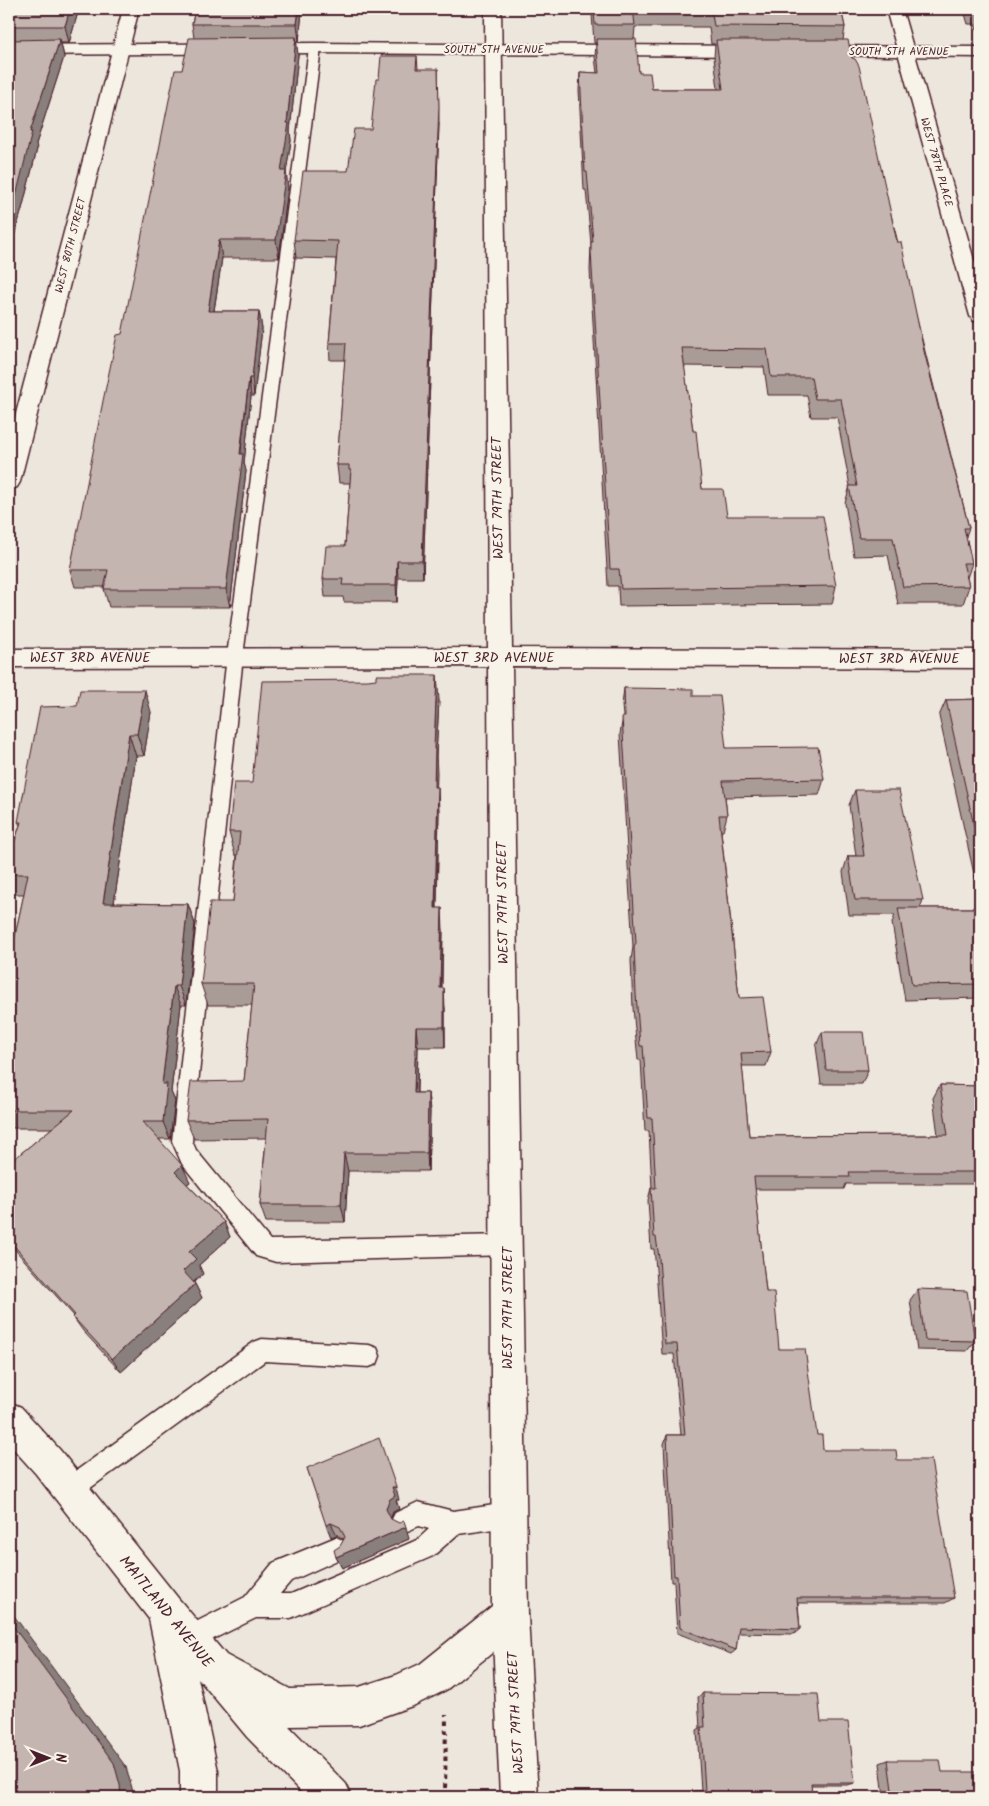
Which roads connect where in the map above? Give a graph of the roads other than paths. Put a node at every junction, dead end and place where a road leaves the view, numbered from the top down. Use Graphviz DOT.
graph roads {
  1 [pos="131,9"];
  2 [pos="493,9"];
  3 [pos="894,9"];
  4 [pos="315,48"];
  5 [pos="493,49"];
  6 [pos="9,50"];
  7 [pos="120,51"];
  8 [pos="769,51"];
  9 [pos="798,51"];
  10 [pos="906,52"];
  11 [pos="980,52"];
  12 [pos="980,316"];
  13 [pos="9,482"];
  14 [pos="235,656"];
  15 [pos="499,657"];
  16 [pos="9,658"];
  17 [pos="980,659"];
  18 [pos="507,1245"];
  19 [pos="368,1356"];
  20 [pos="9,1419"];
  21 [pos="70,1489"];
  22 [pos="508,1515"];
  23 [pos="403,1521"];
  24 [pos="453,1523"];
  25 [pos="336,1549"];
  26 [pos="254,1606"];
  27 [pos="165,1611"];
  28 [pos="510,1615"];
  29 [pos="199,1651"];
  30 [pos="199,1797"];
  31 [pos="333,1797"];
  32 [pos="519,1797"];
  1 -- 7 [label="street, WEST 80TH STREET"];
  2 -- 5 [label="street, WEST 79TH STREET"];
  3 -- 10 [label="street, WEST 78TH PLACE"];
  4 -- 5 [label="street, SOUTH 5TH AVENUE"];
  4 -- 7 [label="street, SOUTH 5TH AVENUE"];
  4 -- 14 [label="lane"];
  5 -- 8 [label="street, SOUTH 5TH AVENUE"];
  5 -- 15 [label="street, WEST 79TH STREET"];
  6 -- 7 [label="street, SOUTH 5TH AVENUE"];
  7 -- 13 [label="street, WEST 80TH STREET"];
  9 -- 10 [label="street, SOUTH 5TH AVENUE"];
  10 -- 11 [label="street, SOUTH 5TH AVENUE"];
  10 -- 12 [label="street, WEST 78TH PLACE"];
  14 -- 15 [label="street, WEST 3RD AVENUE"];
  14 -- 16 [label="street, WEST 3RD AVENUE"];
  14 -- 18 [label="lane"];
  15 -- 17 [label="street, WEST 3RD AVENUE"];
  15 -- 18 [label="street, WEST 79TH STREET"];
  18 -- 22 [label="street, WEST 79TH STREET"];
  19 -- 21 [label="lane"];
  20 -- 21 [label="street, MAITLAND AVENUE"];
  21 -- 27 [label="street, MAITLAND AVENUE"];
  22 -- 24 [label="lane"];
  22 -- 28 [label="street, WEST 79TH STREET"];
  23 -- 24 [label="lane"];
  24 -- 26 [label="lane"];
  25 -- 26 [label="lane"];
  26 -- 29 [label="lane"];
  27 -- 29 [label="street, MAITLAND AVENUE"];
  27 -- 30 [label="street"];
  28 -- 29 [label="street"];
  28 -- 32 [label="street, WEST 79TH STREET"];
  29 -- 31 [label="street, MAITLAND AVENUE"];
}
